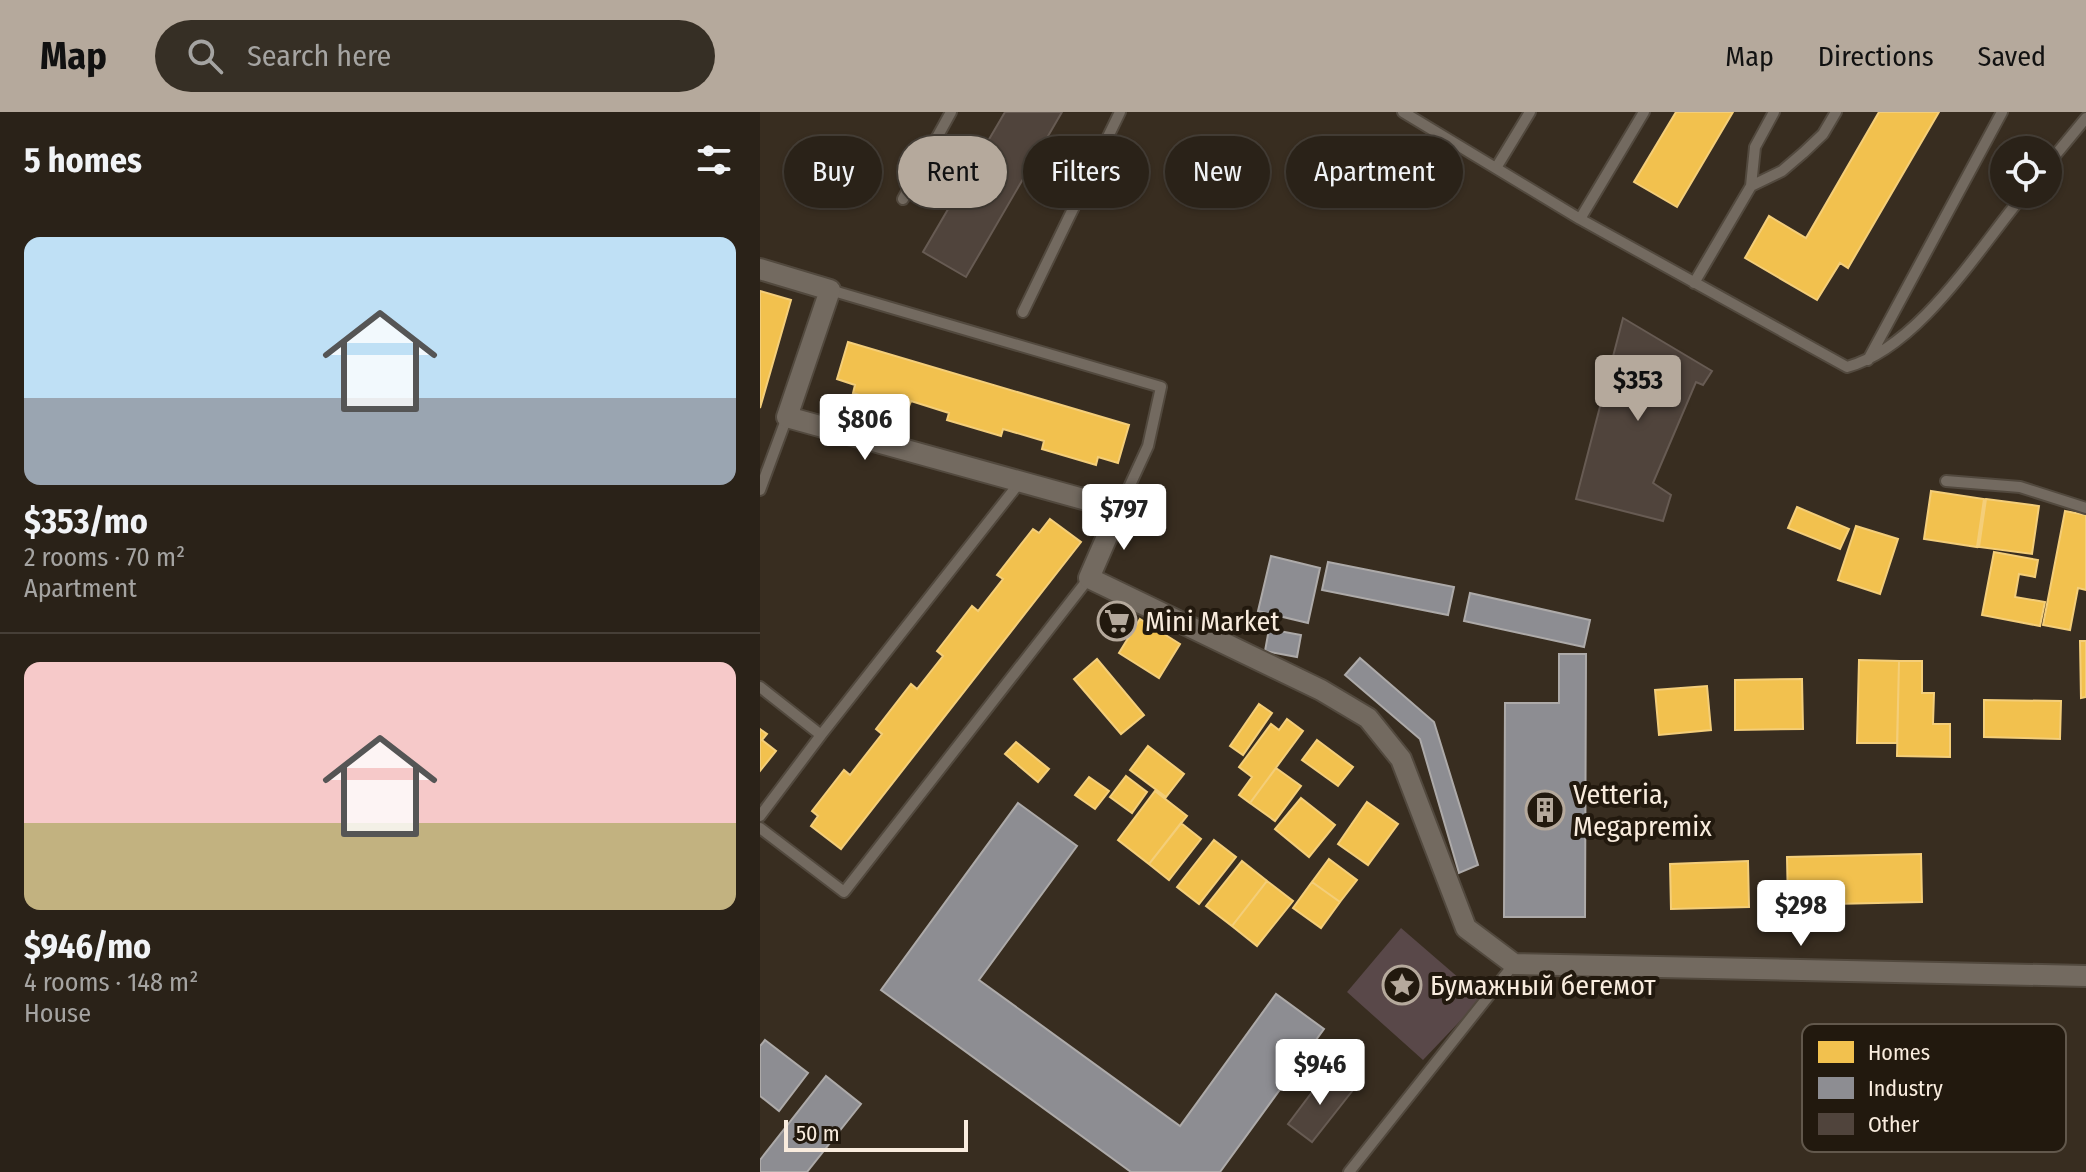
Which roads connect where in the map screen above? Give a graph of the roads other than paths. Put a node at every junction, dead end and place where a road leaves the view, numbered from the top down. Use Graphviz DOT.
graph roads {
  1 [pos="951,112"];
  2 [pos="1120,112"];
  3 [pos="1403,112"];
  4 [pos="1530,112"];
  5 [pos="1644,112"];
  6 [pos="1774,112"];
  7 [pos="1836,112"];
  8 [pos="2002,112"];
  9 [pos="2086,118"];
  10 [pos="938,136"];
  11 [pos="2062,147"];
  12 [pos="1496,168"];
  13 [pos="1751,186"];
  14 [pos="2013,208"];
  15 [pos="1580,219"];
  16 [pos="760,269"];
  17 [pos="1694,283"];
  18 [pos="830,290"];
  19 [pos="1023,312"];
  20 [pos="1867,361"];
  21 [pos="787,417"];
  22 [pos="1946,481"];
  23 [pos="1020,482"];
  24 [pos="760,490"];
  25 [pos="2086,508"];
  26 [pos="1119,509"];
  27 [pos="1089,578"];
  28 [pos="760,687"];
  29 [pos="821,735"];
  30 [pos="760,816"];
  31 [pos="760,828"];
  32 [pos="1514,964"];
  33 [pos="2086,976"];
  34 [pos="1349,1172"];
  1 -- 10 [label="lane"];
  2 -- 19 [label="lane"];
  3 -- 12 [label="lane"];
  4 -- 12 [label="lane"];
  5 -- 15 [label="lane"];
  6 -- 13 [label="lane"];
  7 -- 13 [label="lane"];
  8 -- 20 [label="lane"];
  9 -- 11 [label="lane"];
  12 -- 15 [label="lane"];
  13 -- 17 [label="lane"];
  14 -- 20 [label="lane"];
  15 -- 17 [label="lane"];
  16 -- 18 [label="street"];
  17 -- 20 [label="lane"];
  18 -- 21 [label="street"];
  18 -- 26 [label="lane"];
  21 -- 23 [label="street"];
  21 -- 24 [label="lane"];
  22 -- 25 [label="lane"];
  23 -- 26 [label="street"];
  23 -- 29 [label="lane"];
  26 -- 27 [label="street"];
  27 -- 31 [label="lane"];
  27 -- 32 [label="street"];
  28 -- 29 [label="lane"];
  29 -- 30 [label="lane"];
  32 -- 33 [label="street"];
  32 -- 34 [label="lane"];
}
